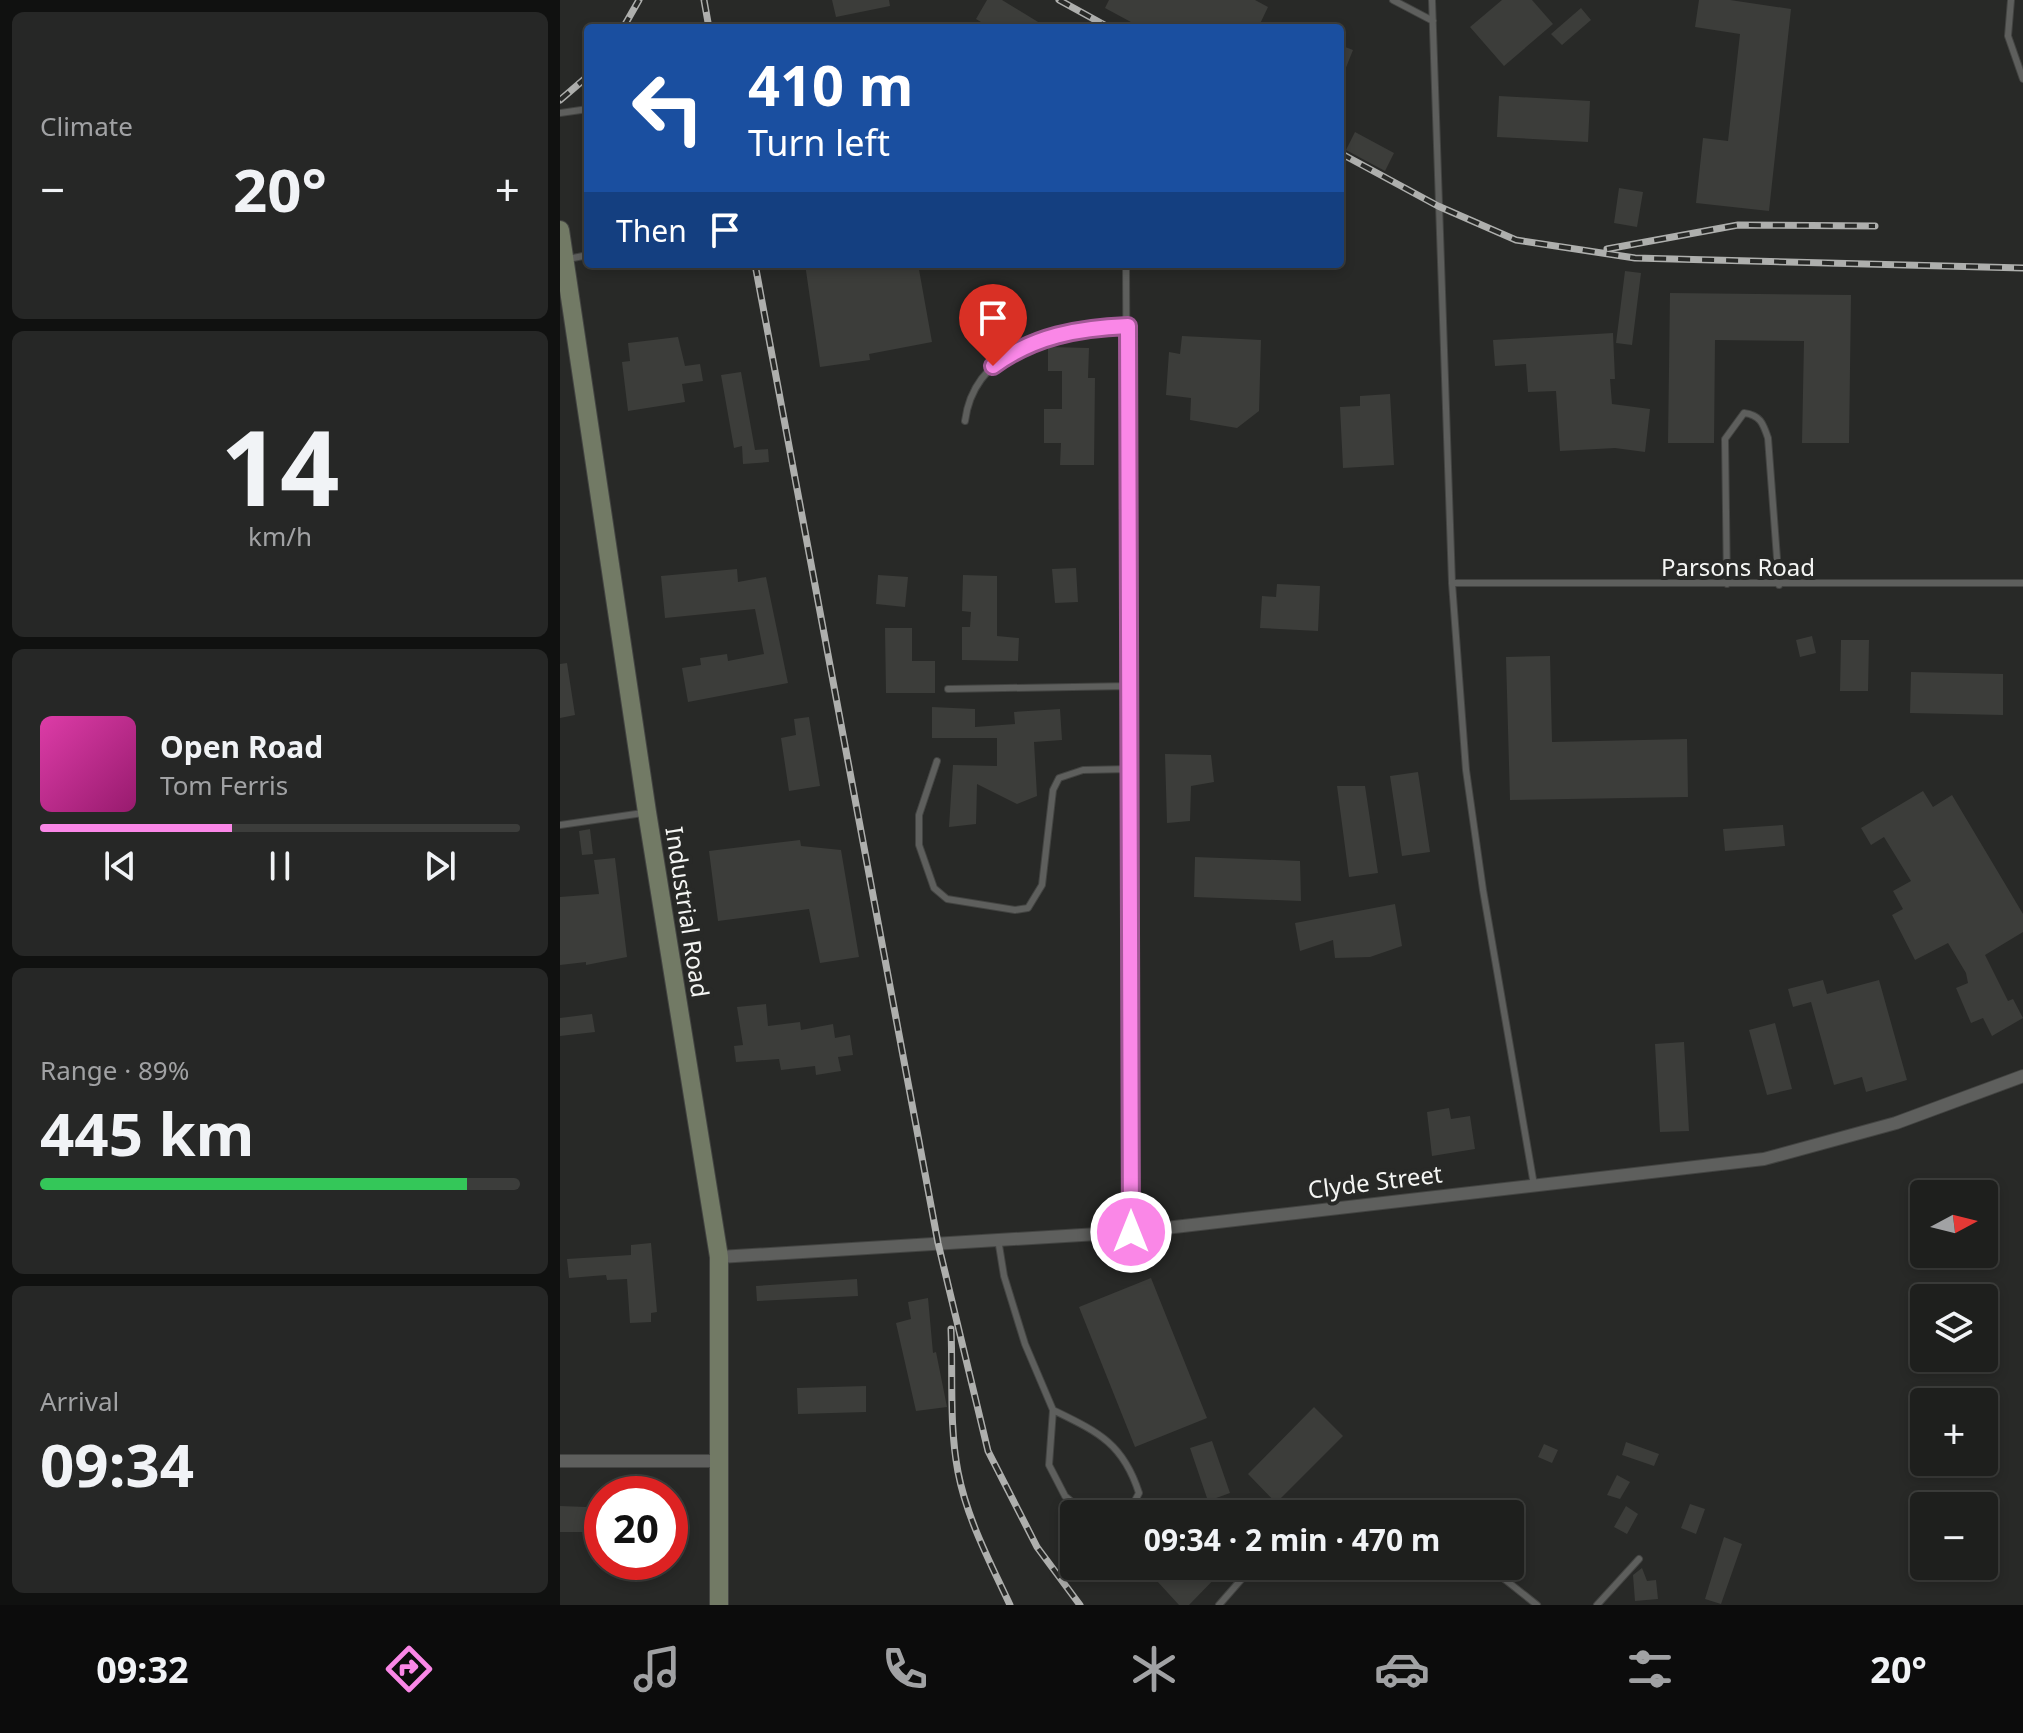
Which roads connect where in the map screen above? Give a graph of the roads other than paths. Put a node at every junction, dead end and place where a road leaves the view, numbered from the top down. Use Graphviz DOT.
graph roads {
  1 [pos="1393,0"];
  2 [pos="1432,0"];
  3 [pos="2011,0"];
  4 [pos="1433,21"];
  5 [pos="2023,79"];
  6 [pos="584,110"];
  7 [pos="560,113"];
  8 [pos="560,230"];
  9 [pos="584,256"];
  10 [pos="565,259"];
  11 [pos="1126,268"];
  12 [pos="1128,326"];
  13 [pos="965,421"];
  14 [pos="1452,583"];
  15 [pos="2023,583"];
  16 [pos="1727,584"];
  17 [pos="1779,585"];
  18 [pos="1130,686"];
  19 [pos="948,689"];
  20 [pos="937,761"];
  21 [pos="1129,769"];
  22 [pos="647,812"];
  23 [pos="560,825"];
  24 [pos="2023,1076"];
  25 [pos="1534,1185"];
  26 [pos="1131,1232"];
  27 [pos="998,1239"];
  28 [pos="719,1257"];
  29 [pos="1053,1410"];
  30 [pos="560,1461"];
  31 [pos="718,1461"];
  32 [pos="1070,1500"];
  33 [pos="1135,1500"];
  34 [pos="1639,1559"];
  35 [pos="1241,1580"];
  36 [pos="1506,1580"];
  37 [pos="719,1605"];
  38 [pos="1219,1605"];
  39 [pos="1537,1605"];
  40 [pos="1597,1605"];
  1 -- 4 [label="lane"];
  2 -- 4 [label="lane"];
  3 -- 5 [label="lane"];
  4 -- 14 [label="lane"];
  6 -- 7 [label="lane"];
  8 -- 10 [label="street, Industrial Road"];
  9 -- 10 [label="lane"];
  10 -- 22 [label="street, Industrial Road"];
  11 -- 12 [label="lane"];
  12 -- 13 [label="lane"];
  12 -- 18 [label="lane"];
  14 -- 16 [label="lane, Parsons Road"];
  14 -- 25 [label="lane"];
  15 -- 17 [label="lane, Parsons Road"];
  16 -- 17 [label="lane, Parsons Road"];
  16 -- 17 [label="lane"];
  18 -- 19 [label="lane"];
  18 -- 21 [label="lane"];
  20 -- 21 [label="lane"];
  21 -- 26 [label="lane"];
  22 -- 23 [label="lane"];
  22 -- 28 [label="street, Industrial Road"];
  24 -- 25 [label="street, Clyde Street"];
  25 -- 26 [label="street, Clyde Street"];
  26 -- 27 [label="street, Clyde Street"];
  27 -- 28 [label="street, Clyde Street"];
  27 -- 29 [label="lane"];
  28 -- 31 [label="street, Industrial Road"];
  29 -- 32 [label="lane"];
  29 -- 33 [label="lane"];
  30 -- 31 [label="street"];
  31 -- 37 [label="street, Industrial Road"];
  34 -- 40 [label="lane"];
  35 -- 38 [label="lane"];
  36 -- 39 [label="lane"];
}
